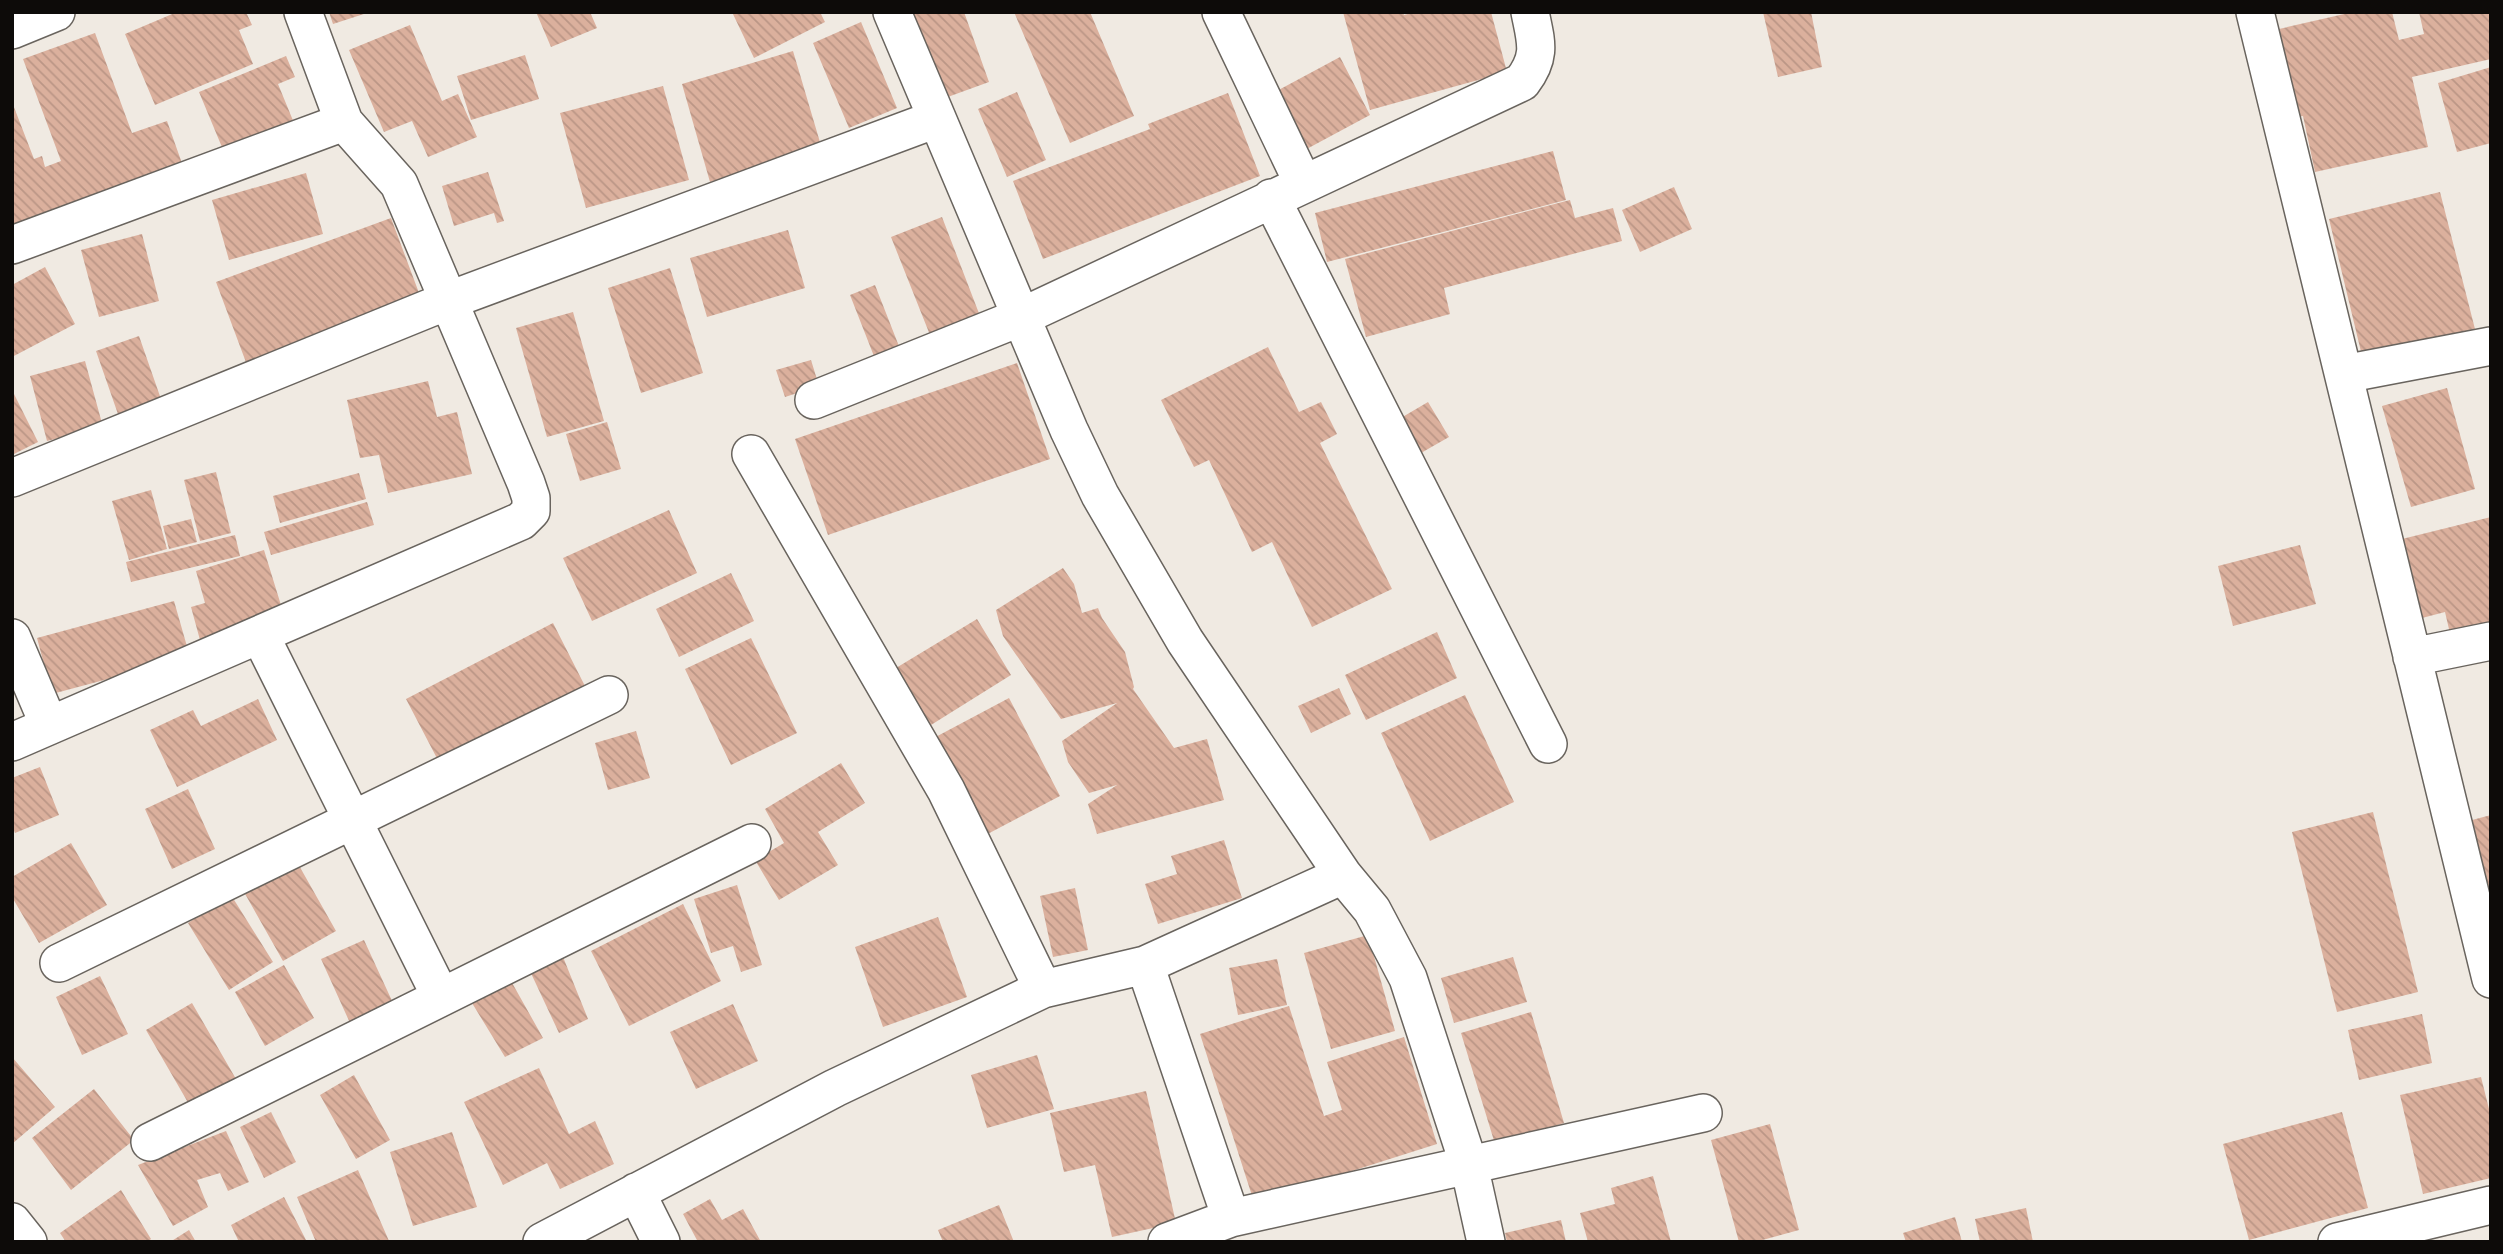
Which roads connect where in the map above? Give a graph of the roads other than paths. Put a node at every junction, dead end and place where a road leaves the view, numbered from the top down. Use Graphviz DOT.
graph roads {
  1 [pos="56,12"];
  2 [pos="303,12"];
  3 [pos="892,12"];
  4 [pos="1221,12"];
  5 [pos="1530,12"];
  6 [pos="2255,12"];
  7 [pos="12,30"];
  8 [pos="936,119"];
  9 [pos="344,122"];
  10 [pos="1287,191"];
  11 [pos="12,245"];
  12 [pos="447,301"];
  13 [pos="1021,317"];
  14 [pos="2491,346"];
  15 [pos="2344,374"];
  16 [pos="814,400"];
  17 [pos="751,454"];
  18 [pos="12,478"];
  19 [pos="260,635"];
  20 [pos="12,638"];
  21 [pos="2491,641"];
  22 [pos="2412,657"];
  23 [pos="609,695"];
  24 [pos="49,725"];
  25 [pos="12,742"];
  26 [pos="1548,744"];
  27 [pos="353,820"];
  28 [pos="752,843"];
  29 [pos="1343,875"];
  30 [pos="2486,942"];
  31 [pos="60,963"];
  32 [pos="1145,965"];
  33 [pos="2491,979"];
  34 [pos="1043,989"];
  35 [pos="442,997"];
  36 [pos="1703,1113"];
  37 [pos="150,1142"];
  38 [pos="1469,1165"];
  39 [pos="636,1192"];
  40 [pos="2491,1205"];
  41 [pos="1231,1218"];
  42 [pos="12,1222"];
  43 [pos="28,1242"];
  44 [pos="542,1242"];
  45 [pos="661,1242"];
  46 [pos="1167,1242"];
  47 [pos="1486,1242"];
  48 [pos="2337,1242"];
  1 -- 7 [label="street"];
  2 -- 9 [label="street"];
  3 -- 8 [label="street"];
  4 -- 10 [label="street"];
  5 -- 10 [label="street"];
  6 -- 15 [label="street"];
  8 -- 12 [label="street"];
  8 -- 13 [label="street"];
  9 -- 11 [label="street"];
  9 -- 12 [label="street"];
  10 -- 13 [label="street"];
  10 -- 26 [label="street"];
  12 -- 18 [label="street"];
  12 -- 19 [label="street"];
  13 -- 16 [label="street"];
  13 -- 29 [label="street"];
  14 -- 15 [label="street"];
  15 -- 22 [label="street"];
  17 -- 34 [label="street"];
  19 -- 24 [label="street"];
  19 -- 27 [label="street"];
  20 -- 24 [label="street"];
  21 -- 22 [label="street"];
  22 -- 30 [label="street"];
  23 -- 27 [label="street"];
  24 -- 25 [label="street"];
  27 -- 31 [label="street"];
  27 -- 35 [label="street"];
  28 -- 35 [label="street"];
  29 -- 32 [label="street"];
  29 -- 38 [label="street"];
  30 -- 33 [label="street"];
  32 -- 34 [label="street"];
  32 -- 41 [label="street"];
  34 -- 39 [label="street"];
  35 -- 37 [label="street"];
  36 -- 38 [label="street"];
  38 -- 41 [label="street"];
  38 -- 47 [label="street"];
  39 -- 44 [label="street"];
  39 -- 45 [label="street"];
  40 -- 48 [label="street"];
  41 -- 46 [label="street"];
  42 -- 43 [label="street"];
}
